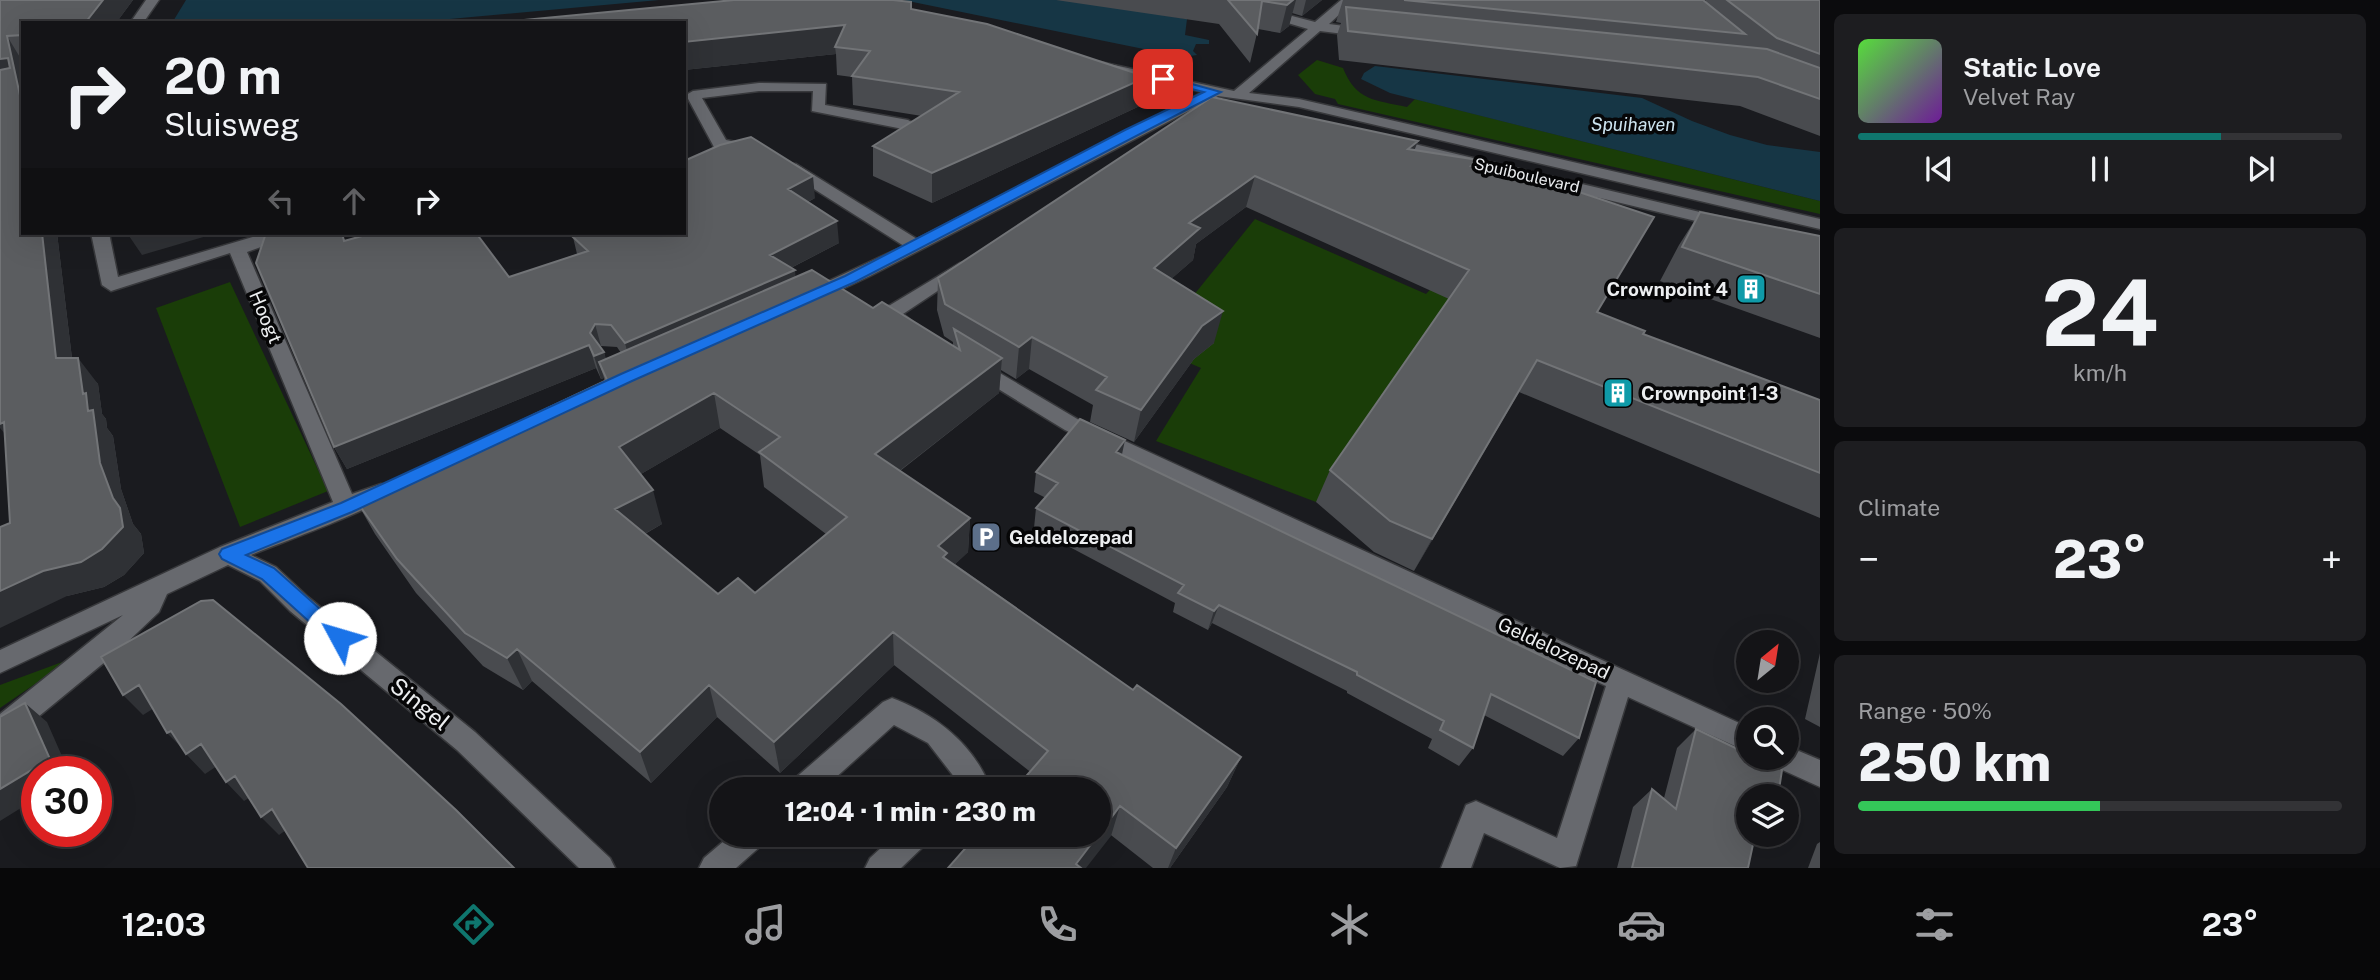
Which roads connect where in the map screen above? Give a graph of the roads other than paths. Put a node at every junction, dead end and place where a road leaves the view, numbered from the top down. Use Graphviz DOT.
graph roads {
  1 [pos="153,0"];
  2 [pos="1215,0"];
  3 [pos="1349,0"];
  4 [pos="137,21"];
  5 [pos="1317,27"];
  6 [pos="1385,34"];
  7 [pos="1085,60"];
  8 [pos="1215,92"];
  9 [pos="1237,96"];
  10 [pos="1289,121"];
  11 [pos="908,125"];
  12 [pos="1129,132"];
  13 [pos="1370,139"];
  14 [pos="1131,160"];
  15 [pos="1820,224"];
  16 [pos="1743,228"];
  17 [pos="100,235"];
  18 [pos="277,235"];
  19 [pos="916,246"];
  20 [pos="238,250"];
  21 [pos="970,262"];
  22 [pos="788,307"];
  23 [pos="925,335"];
  24 [pos="960,357"];
  25 [pos="395,485"];
  26 [pos="346,508"];
  27 [pos="228,554"];
  28 [pos="157,589"];
  29 [pos="0,662"];
  30 [pos="1621,679"];
  31 [pos="0,728"];
  32 [pos="1736,734"];
  33 [pos="1799,764"];
  34 [pos="1820,774"];
  35 [pos="817,777"];
  36 [pos="971,777"];
  37 [pos="738,847"];
  38 [pos="902,847"];
  39 [pos="600,868"];
  40 [pos="714,868"];
  41 [pos="880,868"];
  42 [pos="1456,868"];
  1 -- 4 [label="street"];
  2 -- 5 [label="street"];
  3 -- 5 [label="street"];
  5 -- 6 [label="street"];
  5 -- 9 [label="street"];
  7 -- 8 [label="street, Spuiboulevard"];
  8 -- 9 [label="street, Spuiboulevard"];
  8 -- 12 [label="street"];
  9 -- 10 [label="street, Spuiboulevard"];
  9 -- 15 [label="street, Spuiboulevard"];
  11 -- 19 [label="street"];
  12 -- 14 [label="street"];
  12 -- 19 [label="street"];
  13 -- 16 [label="street, Spuiboulevard"];
  17 -- 20 [label="street"];
  18 -- 20 [label="street"];
  19 -- 22 [label="street"];
  20 -- 26 [label="street, Hoogt"];
  21 -- 23 [label="street"];
  24 -- 30 [label="street, Geldelozepad"];
  25 -- 26 [label="street"];
  26 -- 27 [label="street"];
  27 -- 28 [label="street"];
  27 -- 39 [label="street, Singel"];
  28 -- 29 [label="street"];
  28 -- 31 [label="street"];
  30 -- 32 [label="street, Geldelozepad"];
  30 -- 42 [label="street, Geldelozepad"];
  33 -- 34 [label="street"];
  35 -- 36 [label="street"];
  37 -- 40 [label="street"];
  38 -- 41 [label="street"];
}
